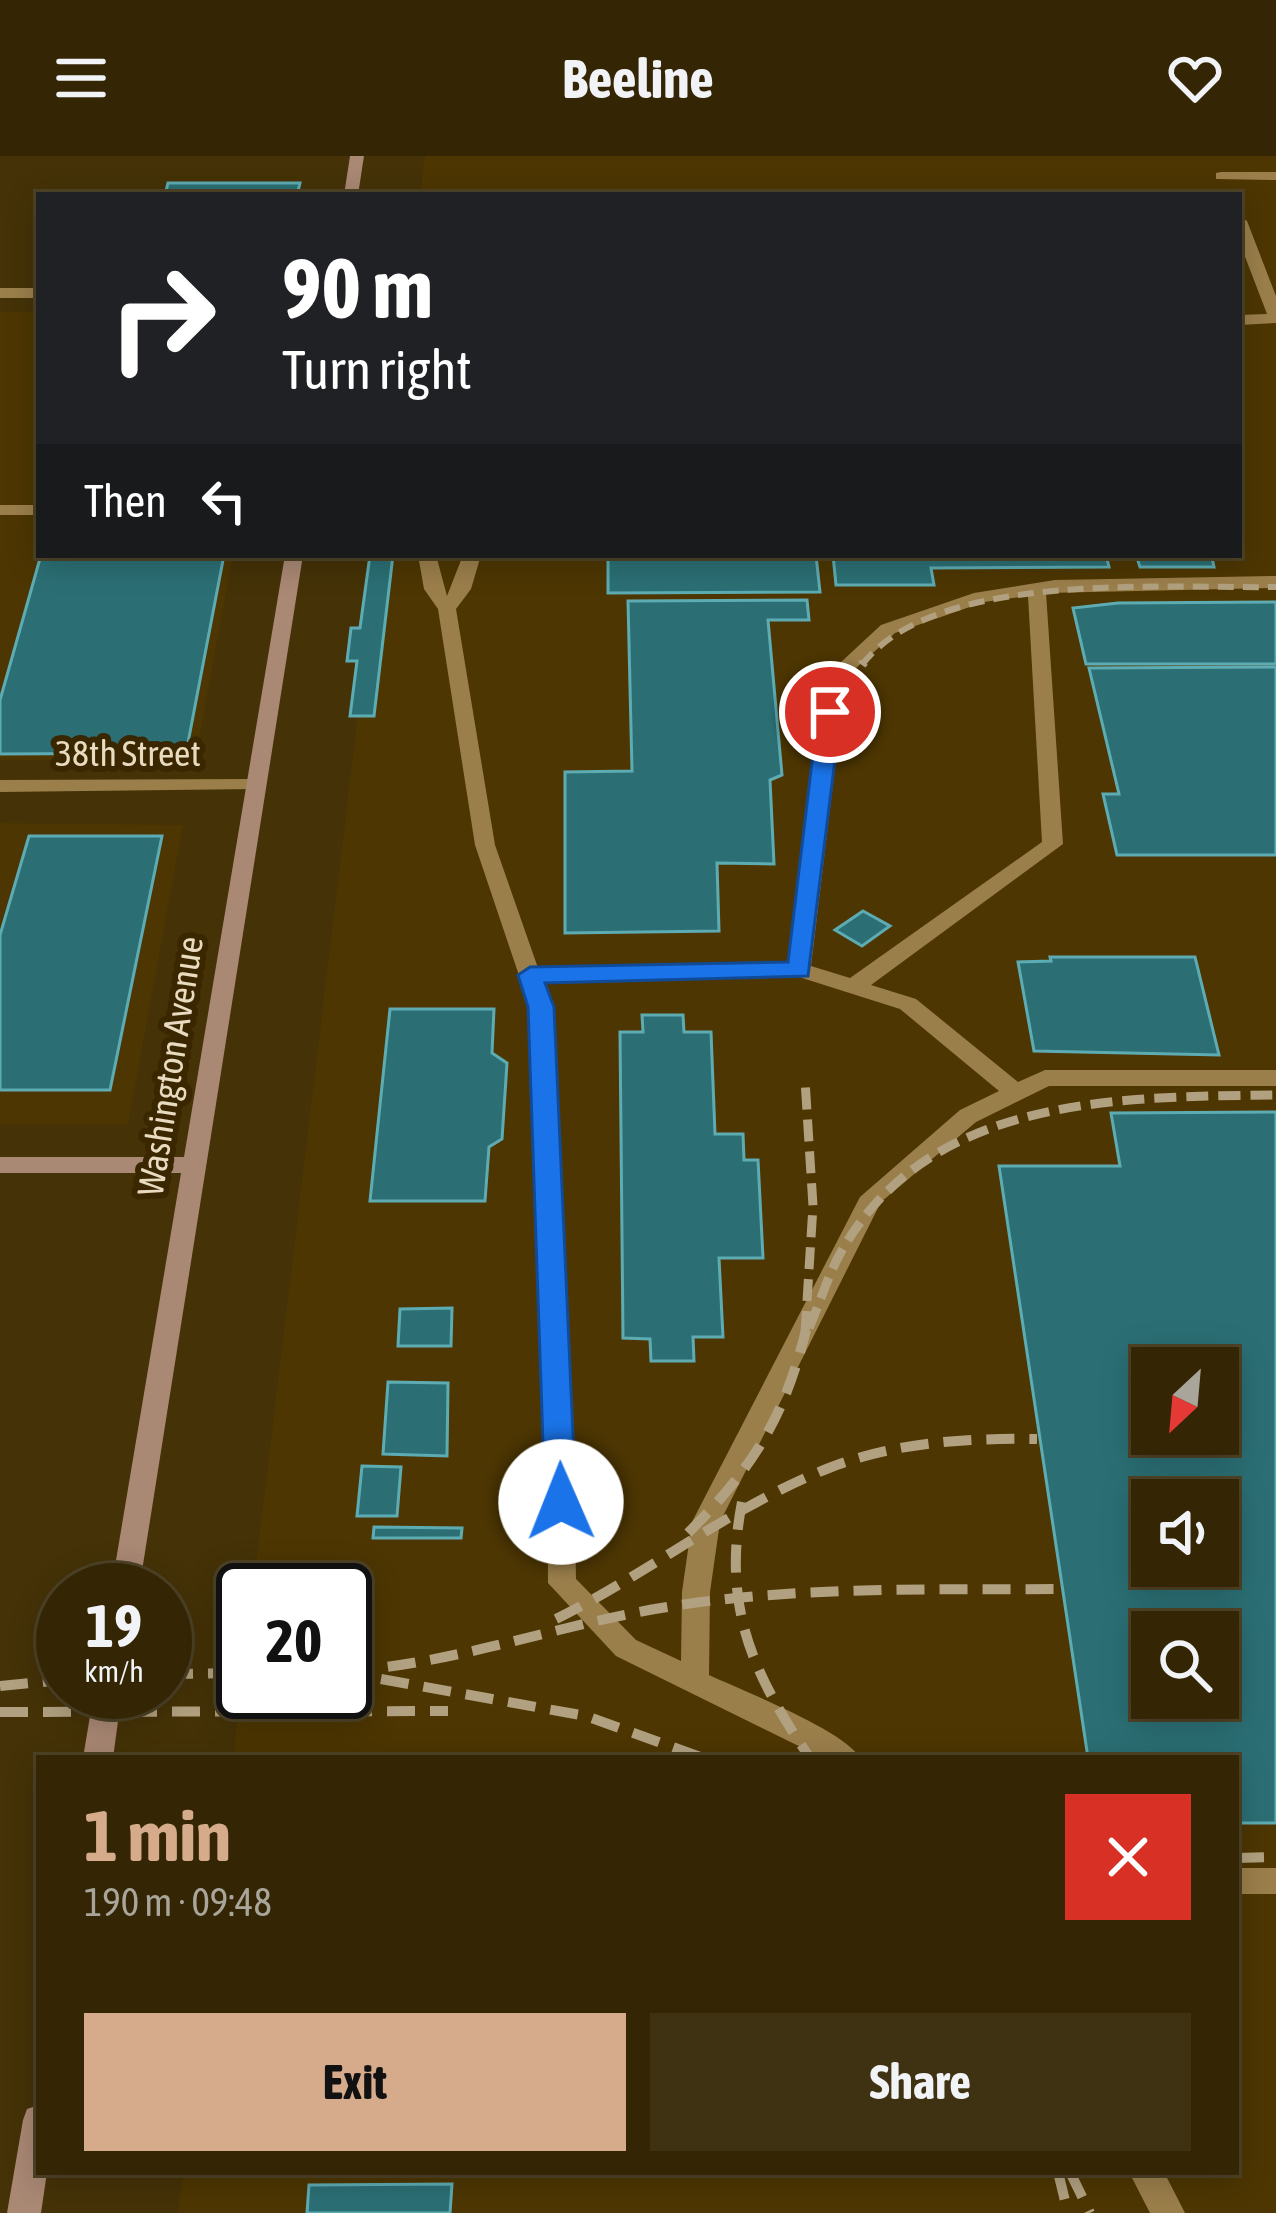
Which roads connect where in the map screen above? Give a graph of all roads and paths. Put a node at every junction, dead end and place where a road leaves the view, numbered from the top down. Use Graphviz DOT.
graph roads {
  1 [pos="358,156"];
  2 [pos="1214,156"];
  3 [pos="1222,176"];
  4 [pos="1276,176"];
  5 [pos="352,192"];
  6 [pos="1228,192"];
  7 [pos="1242,229"];
  8 [pos="0,293"];
  9 [pos="36,293"];
  10 [pos="1276,317"];
  11 [pos="1242,320"];
  12 [pos="0,510"];
  13 [pos="36,510"];
  14 [pos="293,558"];
  15 [pos="428,558"];
  16 [pos="471,558"];
  17 [pos="1276,582"];
  18 [pos="1037,590"];
  19 [pos="447,609"];
  20 [pos="256,785"];
  21 [pos="0,786"];
  22 [pos="800,970"];
  23 [pos="530,975"];
  24 [pos="853,987"];
  25 [pos="1276,1078"];
  26 [pos="1015,1092"];
  27 [pos="0,1165"];
  28 [pos="194,1165"];
  29 [pos="129,1563"];
  30 [pos="695,1679"];
  31 [pos="104,1719"];
  32 [pos="99,1749"];
  33 [pos="839,1755"];
  34 [pos="1239,1881"];
  35 [pos="1276,1881"];
  36 [pos="36,2139"];
  37 [pos="24,2213"];
  1 -- 5 [label="street"];
  2 -- 3 [label="street"];
  3 -- 4 [label="street"];
  3 -- 6 [label="street"];
  7 -- 10 [label="street"];
  8 -- 9 [label="street"];
  10 -- 11 [label="street"];
  12 -- 13 [label="street"];
  14 -- 20 [label="street, Washington Avenue"];
  15 -- 19 [label="street"];
  16 -- 19 [label="street"];
  17 -- 18 [label="street"];
  18 -- 22 [label="street"];
  18 -- 24 [label="street"];
  19 -- 23 [label="street"];
  20 -- 21 [label="street, 38th Street"];
  20 -- 28 [label="street, Washington Avenue"];
  22 -- 23 [label="street"];
  22 -- 24 [label="street"];
  23 -- 30 [label="street"];
  24 -- 26 [label="street"];
  25 -- 26 [label="street"];
  26 -- 30 [label="street"];
  27 -- 28 [label="street"];
  28 -- 29 [label="street, Washington Avenue"];
  30 -- 33 [label="street"];
  31 -- 32 [label="street"];
  34 -- 35 [label="street"];
  36 -- 37 [label="street"];
}
